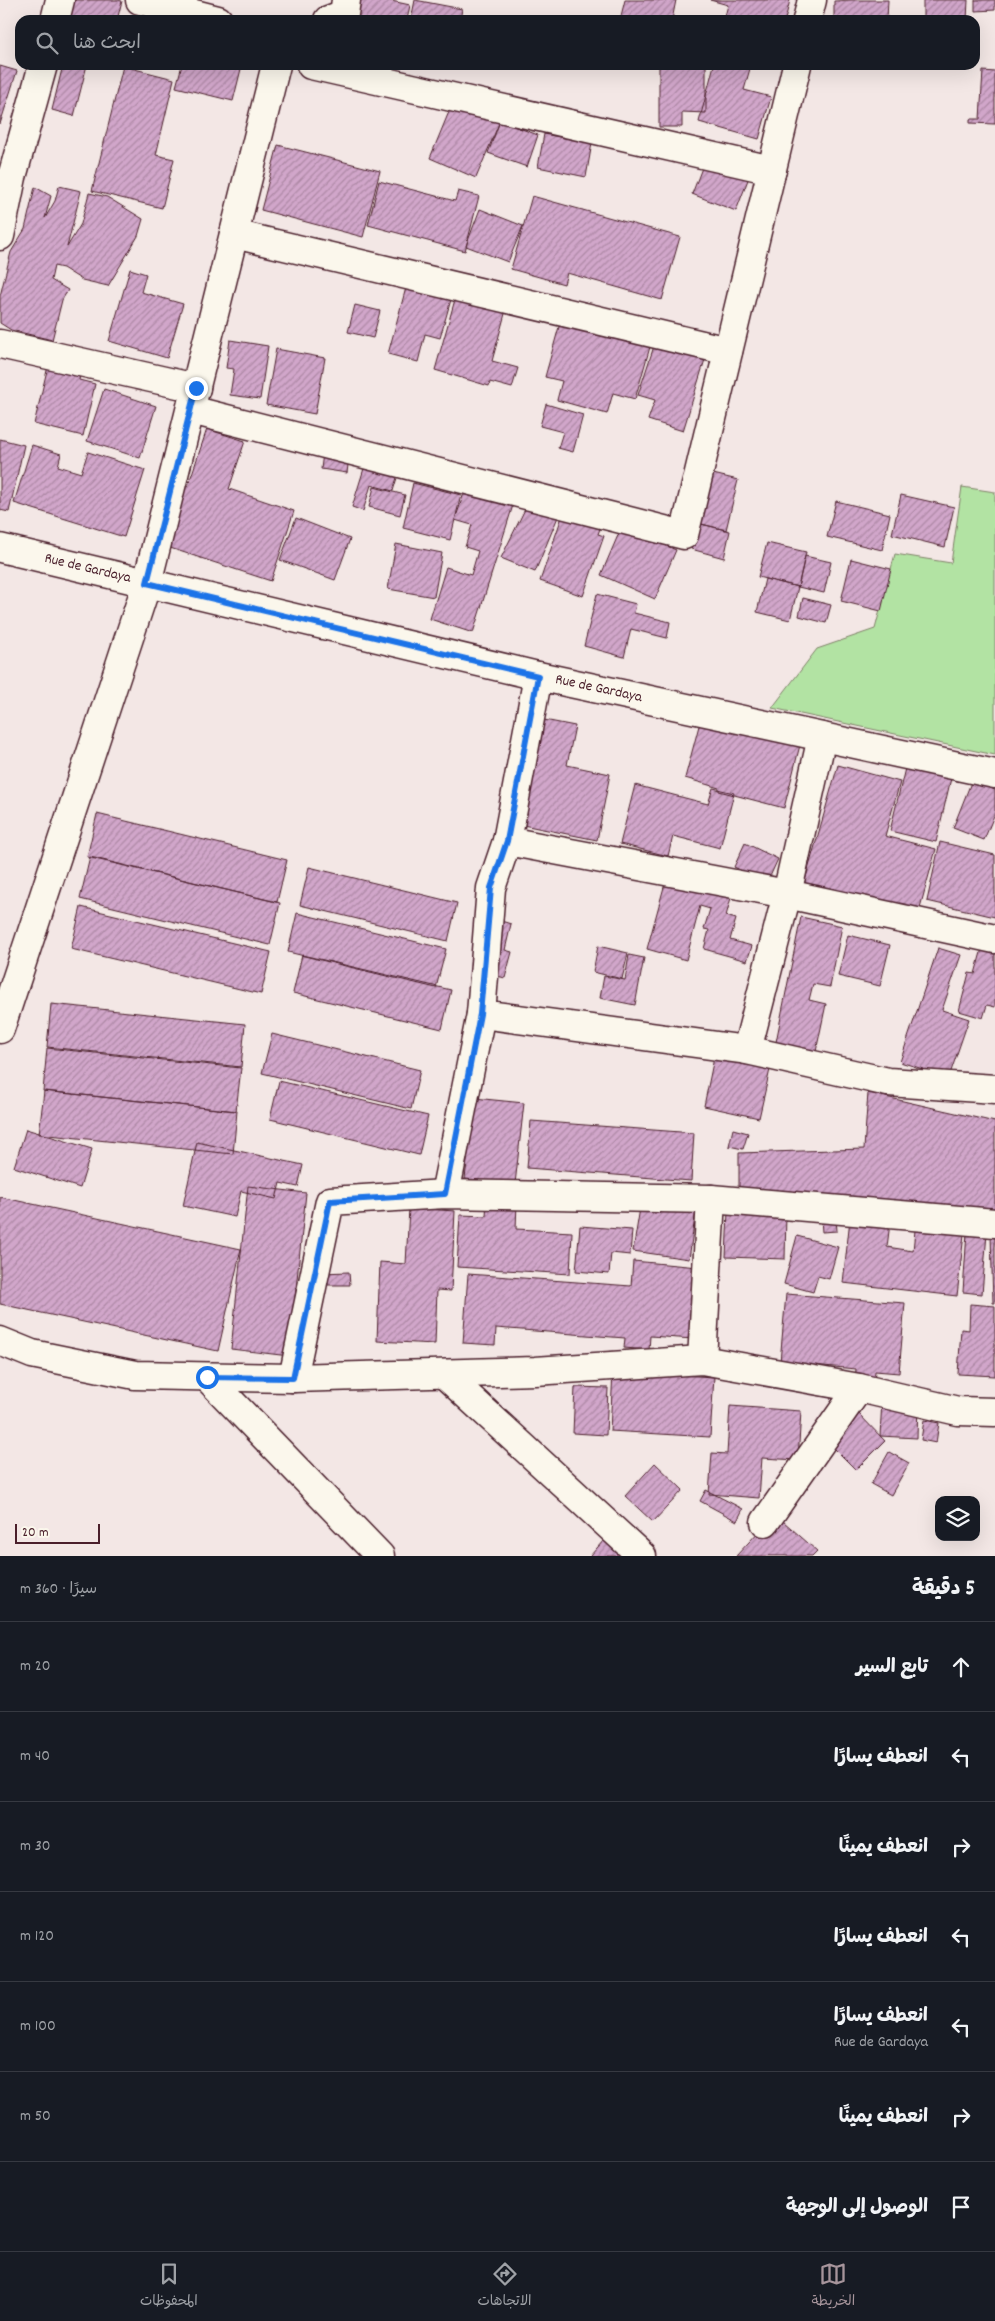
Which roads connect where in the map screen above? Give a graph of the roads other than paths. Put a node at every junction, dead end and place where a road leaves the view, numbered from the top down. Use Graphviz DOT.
graph roads {
  1 [pos="60,0"];
  2 [pos="140,0"];
  3 [pos="346,0"];
  4 [pos="812,0"];
  5 [pos="56,15"];
  6 [pos="198,15"];
  7 [pos="341,15"];
  8 [pos="808,15"];
  9 [pos="40,70"];
  10 [pos="275,70"];
  11 [pos="333,70"];
  12 [pos="796,70"];
  13 [pos="772,170"];
  14 [pos="6,176"];
  15 [pos="234,234"];
  16 [pos="0,236"];
  17 [pos="0,344"];
  18 [pos="728,352"];
  19 [pos="193,399"];
  20 [pos="0,548"];
  21 [pos="147,583"];
  22 [pos="538,676"];
  23 [pos="822,737"];
  24 [pos="995,774"];
  25 [pos="507,841"];
  26 [pos="787,894"];
  27 [pos="995,939"];
  28 [pos="480,1014"];
  29 [pos="0,1028"];
  30 [pos="747,1050"];
  31 [pos="995,1089"];
  32 [pos="445,1194"];
  33 [pos="711,1199"];
  34 [pos="995,1223"];
  35 [pos="0,1341"];
  36 [pos="702,1360"];
  37 [pos="444,1374"];
  38 [pos="207,1377"];
  39 [pos="293,1378"];
  40 [pos="859,1388"];
  41 [pos="995,1412"];
  42 [pos="765,1522"];
  43 [pos="380,1556"];
  44 [pos="642,1556"];
  1 -- 5 [label="street"];
  2 -- 6 [label="street"];
  3 -- 7 [label="street"];
  4 -- 8 [label="street"];
  9 -- 14 [label="street"];
  10 -- 15 [label="street"];
  11 -- 13 [label="street"];
  12 -- 13 [label="street"];
  13 -- 18 [label="street"];
  14 -- 16 [label="street"];
  15 -- 18 [label="street"];
  15 -- 19 [label="street"];
  17 -- 19 [label="street"];
  18 -- 19 [label="street"];
  19 -- 21 [label="street"];
  20 -- 21 [label="street, Rue de Gardaya"];
  21 -- 22 [label="street, Rue de Gardaya"];
  21 -- 29 [label="street"];
  22 -- 23 [label="street, Rue de Gardaya"];
  22 -- 25 [label="street"];
  23 -- 24 [label="street, Rue de Gardaya"];
  23 -- 26 [label="street"];
  25 -- 26 [label="street"];
  25 -- 28 [label="street"];
  26 -- 27 [label="street"];
  26 -- 30 [label="street"];
  28 -- 30 [label="street"];
  28 -- 32 [label="street"];
  30 -- 31 [label="street"];
  32 -- 33 [label="street"];
  32 -- 39 [label="street"];
  33 -- 34 [label="street"];
  33 -- 36 [label="street"];
  35 -- 38 [label="street"];
  36 -- 37 [label="street"];
  36 -- 40 [label="street"];
  37 -- 39 [label="street"];
  37 -- 44 [label="street"];
  38 -- 39 [label="street"];
  38 -- 43 [label="street"];
  40 -- 41 [label="street"];
  40 -- 42 [label="street"];
}
